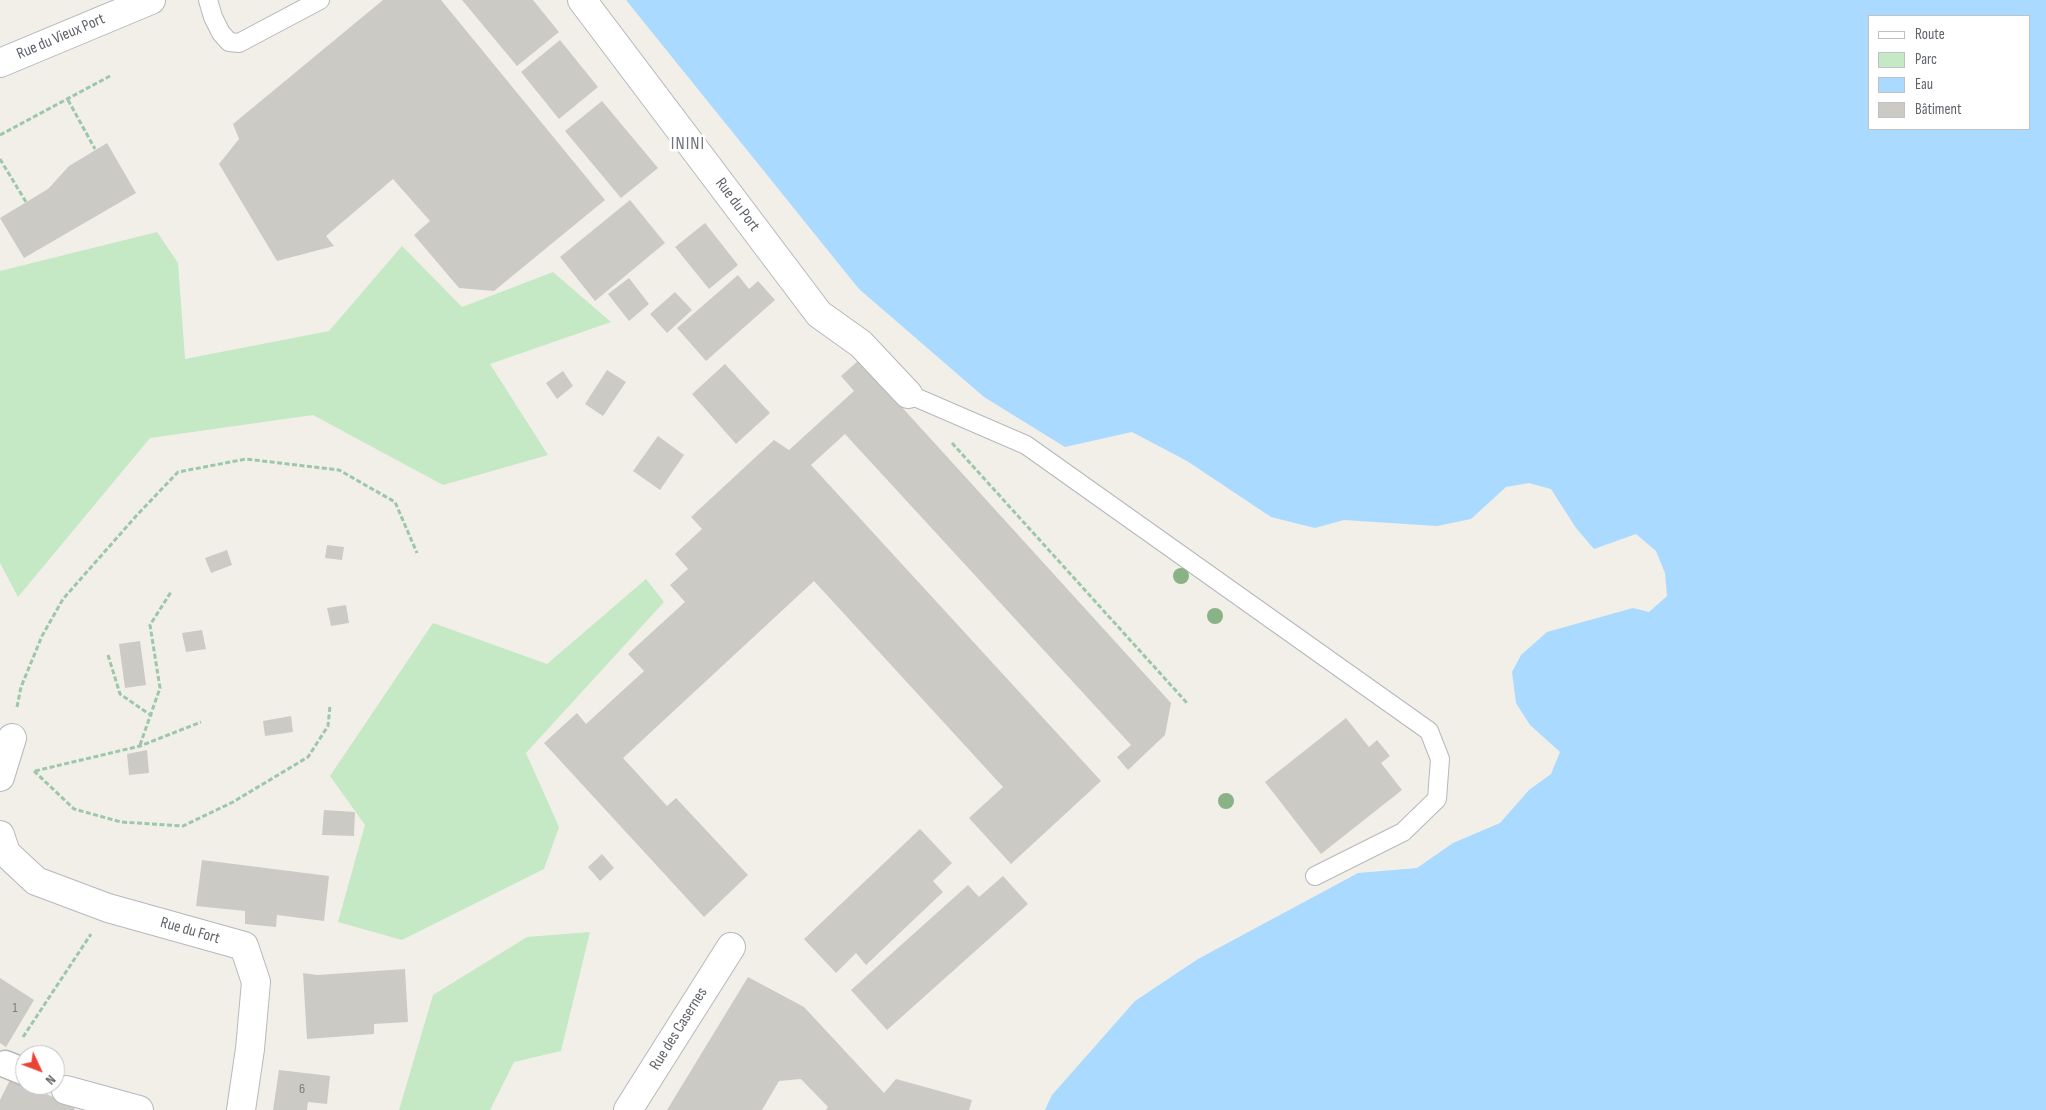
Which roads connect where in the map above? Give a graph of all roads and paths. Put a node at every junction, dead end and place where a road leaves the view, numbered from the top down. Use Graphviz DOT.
graph roads {
  1 [pos="151,0"];
  2 [pos="208,0"];
  3 [pos="320,0"];
  4 [pos="582,0"];
  5 [pos="297,5"];
  6 [pos="1,58"];
  7 [pos="110,76"];
  8 [pos="68,100"];
  9 [pos="0,135"];
  10 [pos="95,149"];
  11 [pos="0,159"];
  12 [pos="26,202"];
  13 [pos="908,394"];
  14 [pos="947,437"];
  15 [pos="417,553"];
  16 [pos="171,592"];
  17 [pos="108,655"];
  18 [pos="1187,704"];
  19 [pos="330,706"];
  20 [pos="152,716"];
  21 [pos="201,722"];
  22 [pos="12,738"];
  23 [pos="140,746"];
  24 [pos="35,771"];
  25 [pos="0,777"];
  26 [pos="0,836"];
  27 [pos="1315,876"];
  28 [pos="108,908"];
  29 [pos="730,947"];
  30 [pos="28,1045"];
  31 [pos="65,1089"];
  32 [pos="138,1110"];
  33 [pos="240,1110"];
  34 [pos="628,1110"];
  1 -- 6 [label="street, Rue du Vieux Port"];
  2 -- 5 [label="lane"];
  3 -- 5 [label="lane"];
  4 -- 13 [label="street, Rue du Port"];
  7 -- 8 [label="path"];
  8 -- 9 [label="path"];
  8 -- 10 [label="path"];
  11 -- 12 [label="path"];
  13 -- 27 [label="lane"];
  14 -- 18 [label="path"];
  15 -- 22 [label="path"];
  16 -- 20 [label="path"];
  17 -- 20 [label="path"];
  19 -- 24 [label="path"];
  20 -- 23 [label="path"];
  21 -- 23 [label="path"];
  22 -- 24 [label="path"];
  22 -- 25 [label="street"];
  23 -- 24 [label="path"];
  26 -- 28 [label="street, Rue du Fort"];
  28 -- 30 [label="path"];
  28 -- 33 [label="street, Rue du Fort"];
  29 -- 34 [label="street, Rue des Casernes"];
  31 -- 32 [label="street"];
}
